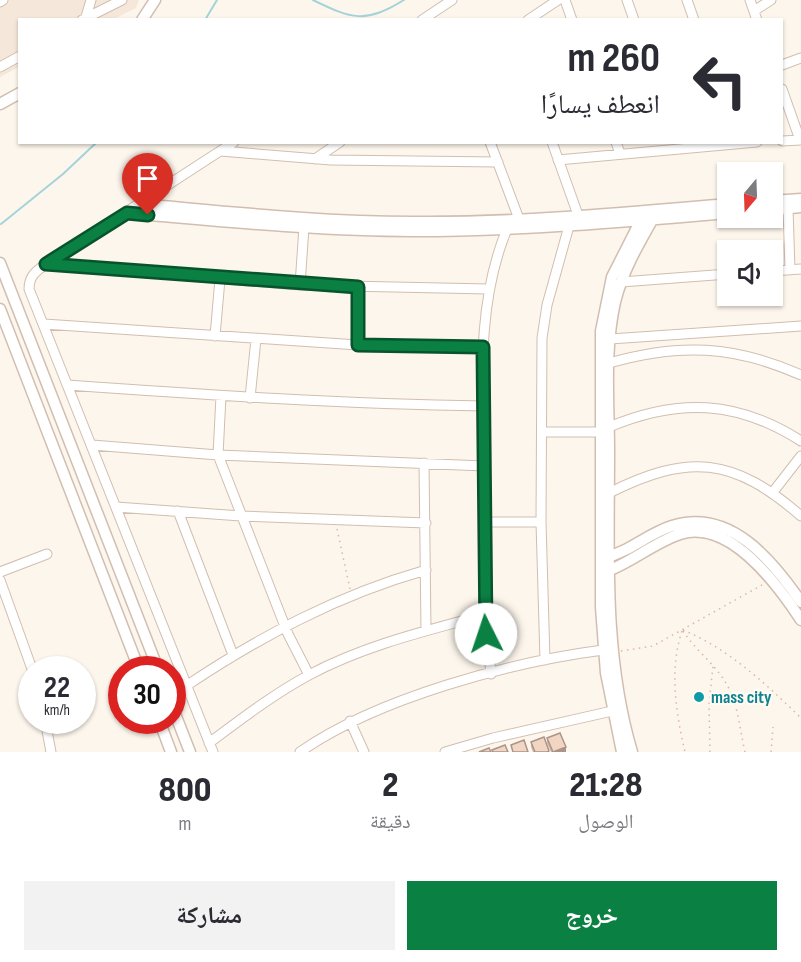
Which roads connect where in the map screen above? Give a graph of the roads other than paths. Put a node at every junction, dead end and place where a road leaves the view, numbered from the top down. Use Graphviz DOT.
graph roads {
  1 [pos="91,0"];
  2 [pos="122,0"];
  3 [pos="155,0"];
  4 [pos="452,0"];
  5 [pos="558,0"];
  6 [pos="565,0"];
  7 [pos="627,0"];
  8 [pos="687,0"];
  9 [pos="750,0"];
  10 [pos="771,0"];
  11 [pos="755,15"];
  12 [pos="84,18"];
  13 [pos="143,18"];
  14 [pos="425,18"];
  15 [pos="531,18"];
  16 [pos="571,18"];
  17 [pos="633,18"];
  18 [pos="693,18"];
  19 [pos="18,57"];
  20 [pos="801,58"];
  21 [pos="783,65"];
  22 [pos="0,67"];
  23 [pos="783,90"];
  24 [pos="18,94"];
  25 [pos="0,104"];
  26 [pos="798,124"];
  27 [pos="800,140"];
  28 [pos="783,141"];
  29 [pos="231,144"];
  30 [pos="337,144"];
  31 [pos="491,144"];
  32 [pos="553,144"];
  33 [pos="617,144"];
  34 [pos="717,144"];
  35 [pos="679,146"];
  36 [pos="221,151"];
  37 [pos="620,154"];
  38 [pos="315,159"];
  39 [pos="558,160"];
  40 [pos="498,162"];
  41 [pos="801,200"];
  42 [pos="783,201"];
  43 [pos="140,204"];
  44 [pos="717,206"];
  45 [pos="801,207"];
  46 [pos="788,208"];
  47 [pos="783,209"];
  48 [pos="127,213"];
  49 [pos="717,213"];
  50 [pos="578,215"];
  51 [pos="649,215"];
  52 [pos="519,219"];
  53 [pos="391,226"];
  54 [pos="569,226"];
  55 [pos="304,227"];
  56 [pos="507,229"];
  57 [pos="0,263"];
  58 [pos="46,264"];
  59 [pos="783,270"];
  60 [pos="790,270"];
  61 [pos="801,270"];
  62 [pos="717,275"];
  63 [pos="220,279"];
  64 [pos="3,281"];
  65 [pos="621,282"];
  66 [pos="300,285"];
  67 [pos="358,287"];
  68 [pos="489,289"];
  69 [pos="0,309"];
  70 [pos="44,324"];
  71 [pos="801,326"];
  72 [pos="215,336"];
  73 [pos="256,339"];
  74 [pos="610,339"];
  75 [pos="358,345"];
  76 [pos="483,347"];
  77 [pos="609,363"];
  78 [pos="801,375"];
  79 [pos="68,385"];
  80 [pos="221,396"];
  81 [pos="250,398"];
  82 [pos="484,406"];
  83 [pos="604,429"];
  84 [pos="542,432"];
  85 [pos="801,441"];
  86 [pos="92,444"];
  87 [pos="218,455"];
  88 [pos="801,456"];
  89 [pos="424,463"];
  90 [pos="484,466"];
  91 [pos="773,492"];
  92 [pos="609,493"];
  93 [pos="116,507"];
  94 [pos="178,511"];
  95 [pos="242,516"];
  96 [pos="801,516"];
  97 [pos="484,522"];
  98 [pos="541,522"];
  99 [pos="426,523"];
  100 [pos="47,554"];
  101 [pos="605,566"];
  102 [pos="426,570"];
  103 [pos="0,572"];
  104 [pos="0,580"];
  105 [pos="801,602"];
  106 [pos="484,615"];
  107 [pos="801,620"];
  108 [pos="285,625"];
  109 [pos="426,630"];
  110 [pos="608,651"];
  111 [pos="233,655"];
  112 [pos="27,656"];
  113 [pos="134,656"];
  114 [pos="153,656"];
  115 [pos="174,656"];
  116 [pos="545,660"];
  117 [pos="491,674"];
  118 [pos="309,675"];
  119 [pos="186,686"];
  120 [pos="617,710"];
  121 [pos="351,722"];
  122 [pos="48,734"];
  123 [pos="164,734"];
  124 [pos="183,734"];
  125 [pos="211,747"];
  126 [pos="51,752"];
  127 [pos="171,752"];
  128 [pos="190,752"];
  129 [pos="300,752"];
  130 [pos="364,752"];
  131 [pos="446,752"];
  132 [pos="622,752"];
  133 [pos="632,752"];
  1 -- 12 [label="street"];
  2 -- 12 [label="street"];
  3 -- 13 [label="street"];
  4 -- 14 [label="street"];
  5 -- 15 [label="street"];
  6 -- 16 [label="street"];
  7 -- 17 [label="street"];
  8 -- 18 [label="street"];
  9 -- 11 [label="street"];
  10 -- 11 [label="street"];
  19 -- 22 [label="street"];
  20 -- 21 [label="street"];
  23 -- 26 [label="street"];
  24 -- 25 [label="street"];
  26 -- 27 [label="street"];
  27 -- 28 [label="street"];
  29 -- 36 [label="street"];
  30 -- 38 [label="street"];
  31 -- 40 [label="street"];
  32 -- 39 [label="street"];
  33 -- 37 [label="street"];
  34 -- 35 [label="street"];
  35 -- 37 [label="street"];
  36 -- 38 [label="street"];
  36 -- 43 [label="street"];
  37 -- 39 [label="street"];
  38 -- 40 [label="street"];
  39 -- 50 [label="street"];
  40 -- 52 [label="street"];
  41 -- 42 [label="street"];
  43 -- 48 [label="street"];
  43 -- 53 [label="street"];
  44 -- 51 [label="street"];
  45 -- 46 [label="street"];
  46 -- 47 [label="street"];
  46 -- 60 [label="street"];
  48 -- 55 [label="street"];
  48 -- 58 [label="street"];
  49 -- 51 [label="street"];
  50 -- 51 [label="street"];
  50 -- 52 [label="street"];
  51 -- 54 [label="street"];
  51 -- 65 [label="street"];
  51 -- 83 [label="street"];
  52 -- 53 [label="street"];
  53 -- 55 [label="street"];
  53 -- 56 [label="street"];
  54 -- 56 [label="street"];
  54 -- 84 [label="street"];
  55 -- 66 [label="street"];
  56 -- 68 [label="street"];
  57 -- 64 [label="street"];
  58 -- 63 [label="street"];
  58 -- 70 [label="street"];
  59 -- 60 [label="street"];
  60 -- 61 [label="street"];
  62 -- 65 [label="street"];
  63 -- 66 [label="street"];
  63 -- 72 [label="street"];
  64 -- 114 [label="street"];
  65 -- 74 [label="street"];
  66 -- 67 [label="street"];
  67 -- 68 [label="street"];
  67 -- 75 [label="street"];
  68 -- 76 [label="street"];
  69 -- 113 [label="street"];
  70 -- 72 [label="street"];
  70 -- 79 [label="street"];
  71 -- 74 [label="street"];
  72 -- 73 [label="street"];
  73 -- 75 [label="street"];
  73 -- 81 [label="street"];
  74 -- 77 [label="street"];
  75 -- 76 [label="street"];
  76 -- 82 [label="street"];
  77 -- 78 [label="street"];
  77 -- 83 [label="street"];
  79 -- 80 [label="street"];
  79 -- 86 [label="street"];
  80 -- 81 [label="street"];
  80 -- 87 [label="street"];
  81 -- 82 [label="street"];
  82 -- 90 [label="street"];
  83 -- 84 [label="street"];
  83 -- 85 [label="street"];
  83 -- 92 [label="street"];
  83 -- 101 [label="street"];
  84 -- 98 [label="street"];
  86 -- 87 [label="street"];
  86 -- 93 [label="street"];
  87 -- 89 [label="street"];
  87 -- 95 [label="street"];
  88 -- 91 [label="street"];
  89 -- 90 [label="street"];
  89 -- 99 [label="street"];
  90 -- 97 [label="street"];
  91 -- 92 [label="street"];
  91 -- 96 [label="street"];
  92 -- 101 [label="street"];
  93 -- 94 [label="street"];
  93 -- 115 [label="street"];
  94 -- 95 [label="street"];
  94 -- 111 [label="street"];
  95 -- 99 [label="street"];
  95 -- 108 [label="street"];
  97 -- 98 [label="street"];
  97 -- 106 [label="street"];
  98 -- 116 [label="street"];
  99 -- 102 [label="street"];
  100 -- 103 [label="street"];
  101 -- 105 [label="street"];
  101 -- 107 [label="street"];
  101 -- 110 [label="street"];
  102 -- 108 [label="street"];
  102 -- 109 [label="street"];
  104 -- 112 [label="street"];
  106 -- 109 [label="street"];
  106 -- 117 [label="street"];
  108 -- 111 [label="street"];
  108 -- 118 [label="street"];
  109 -- 118 [label="street"];
  110 -- 116 [label="street"];
  110 -- 120 [label="street"];
  111 -- 119 [label="street"];
  116 -- 117 [label="street"];
  117 -- 121 [label="street"];
  118 -- 125 [label="street"];
  119 -- 125 [label="street"];
  120 -- 131 [label="street"];
  120 -- 132 [label="street"];
  120 -- 133 [label="street"];
  121 -- 129 [label="street"];
  121 -- 130 [label="street"];
  122 -- 126 [label="street"];
  123 -- 127 [label="street"];
  124 -- 128 [label="street"];
}
